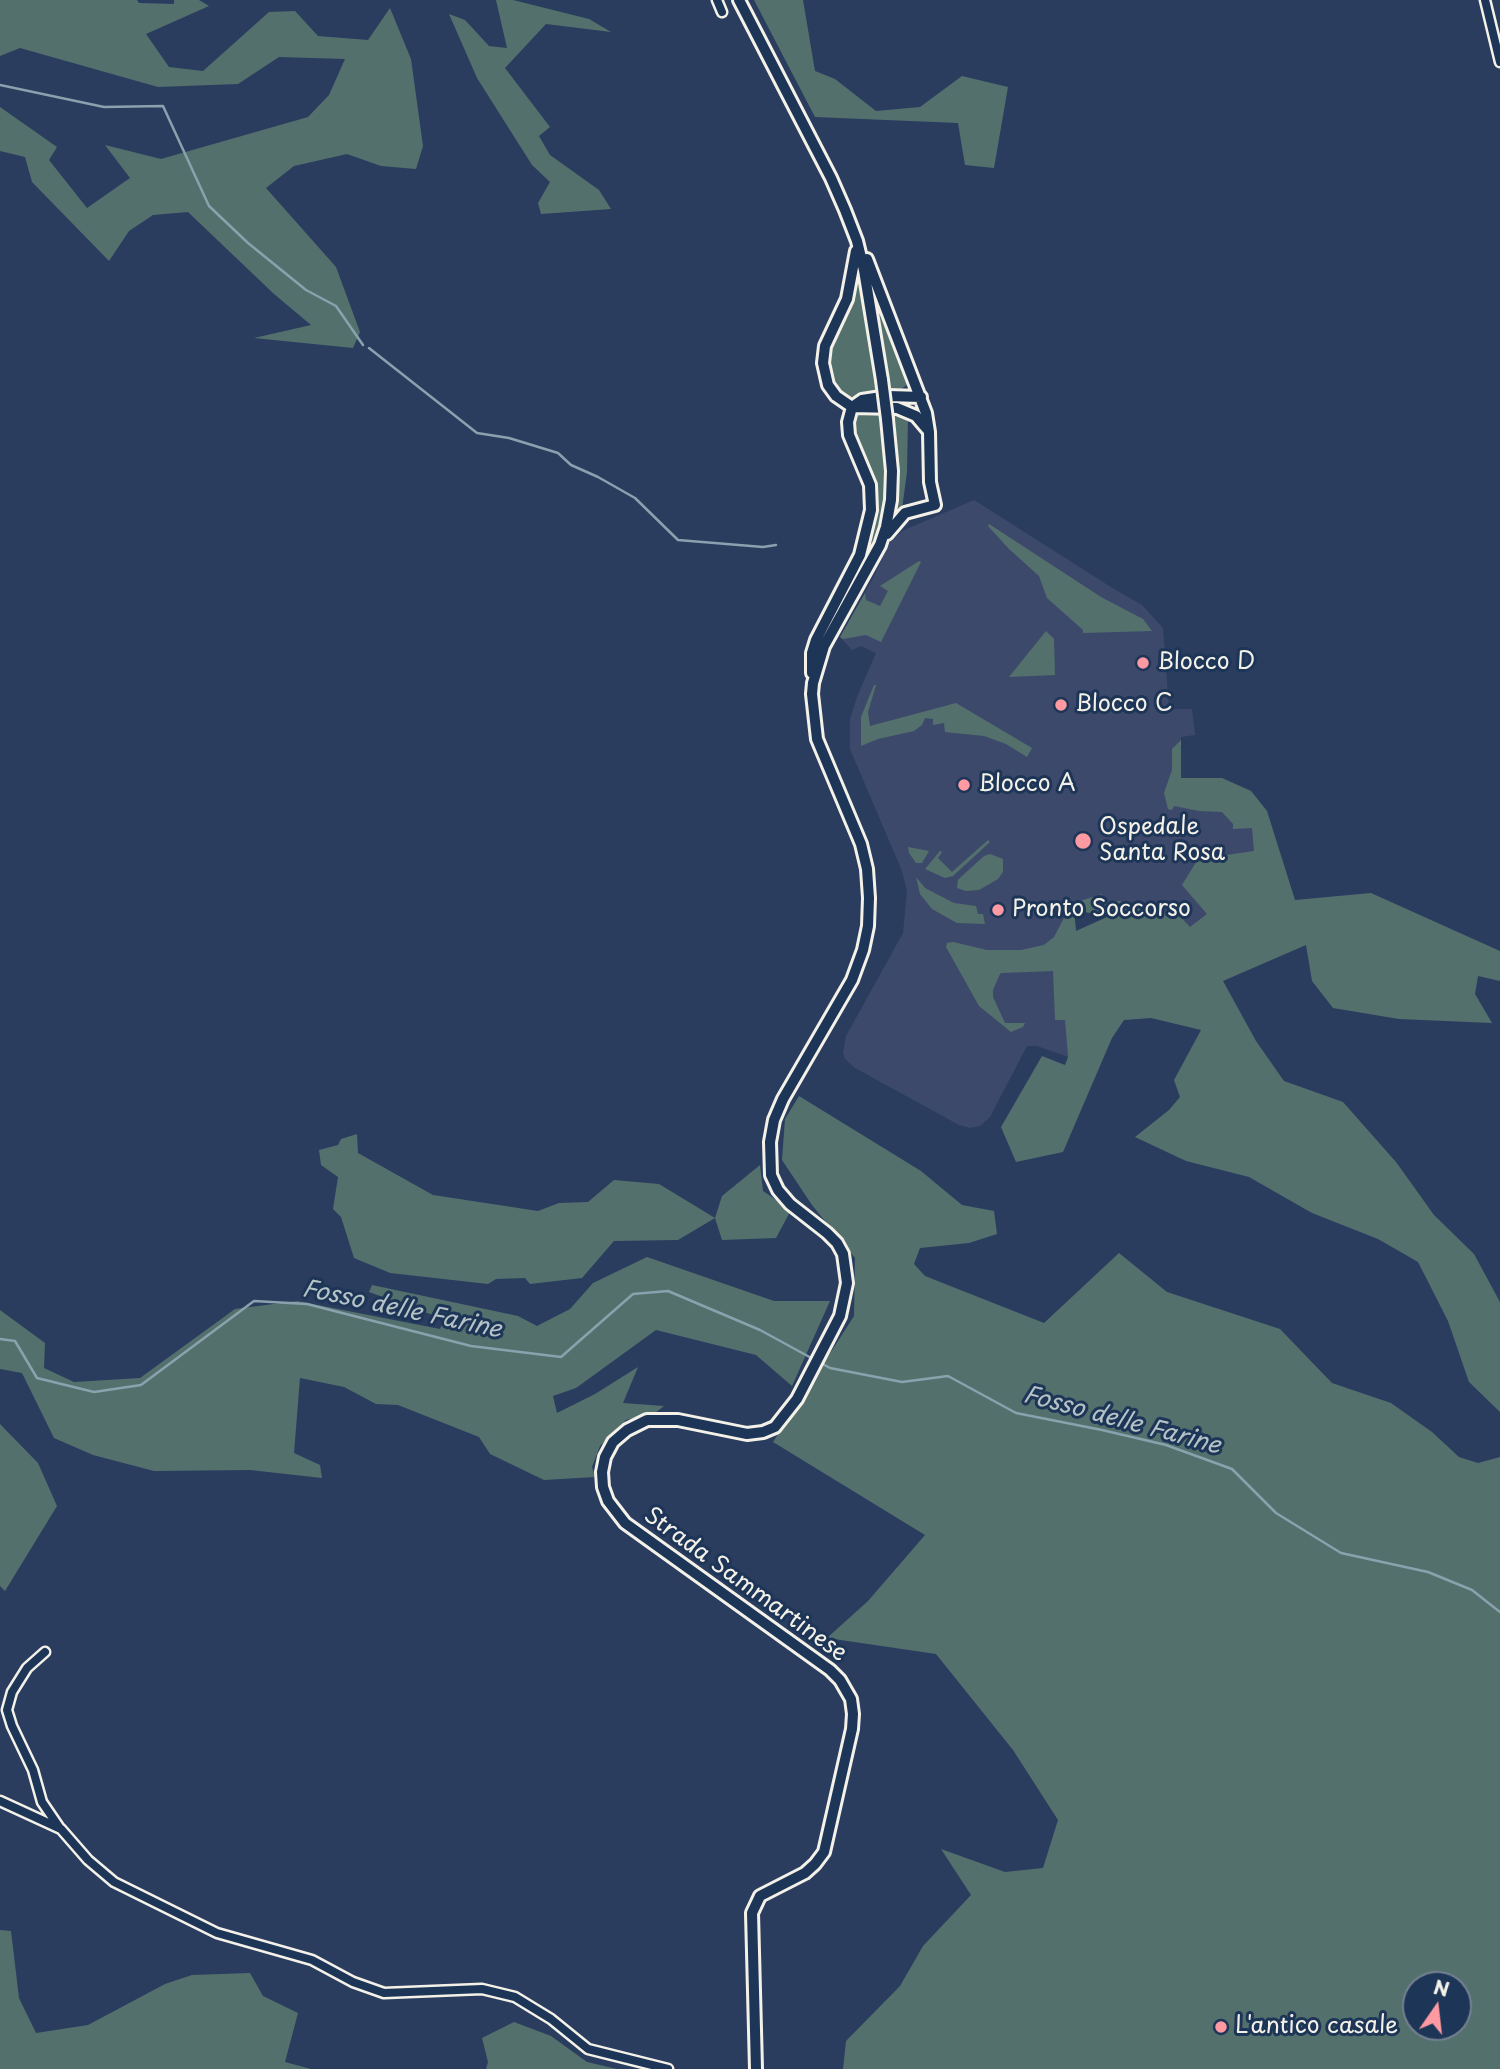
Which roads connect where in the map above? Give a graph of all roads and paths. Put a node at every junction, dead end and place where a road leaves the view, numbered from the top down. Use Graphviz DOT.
graph roads {
  1 [pos="739,0"];
  2 [pos="1485,0"];
  3 [pos="711,1"];
  4 [pos="722,12"];
  5 [pos="1500,62"];
  6 [pos="857,241"];
  7 [pos="920,397"];
  8 [pos="852,407"];
  9 [pos="882,407"];
  10 [pos="929,432"];
  11 [pos="880,545"];
  12 [pos="813,683"];
  13 [pos="45,1652"];
  14 [pos="0,1801"];
  15 [pos="61,1829"];
  16 [pos="668,2069"];
  17 [pos="756,2069"];
  1 -- 6 [label="main road, Strada Sammartinese"];
  2 -- 5 [label="street"];
  3 -- 4 [label="street"];
  6 -- 7 [label="main road"];
  6 -- 8 [label="main road"];
  6 -- 11 [label="main road, Strada Sammartinese, bridge"];
  7 -- 8 [label="main road"];
  7 -- 9 [label="main road"];
  7 -- 10 [label="main road"];
  8 -- 9 [label="main road"];
  8 -- 12 [label="main road"];
  9 -- 10 [label="main road"];
  10 -- 11 [label="main road"];
  11 -- 12 [label="main road, Strada Sammartinese"];
  12 -- 17 [label="main road, Strada Sammartinese"];
  13 -- 15 [label="street"];
  14 -- 15 [label="street"];
  15 -- 16 [label="street"];
}
